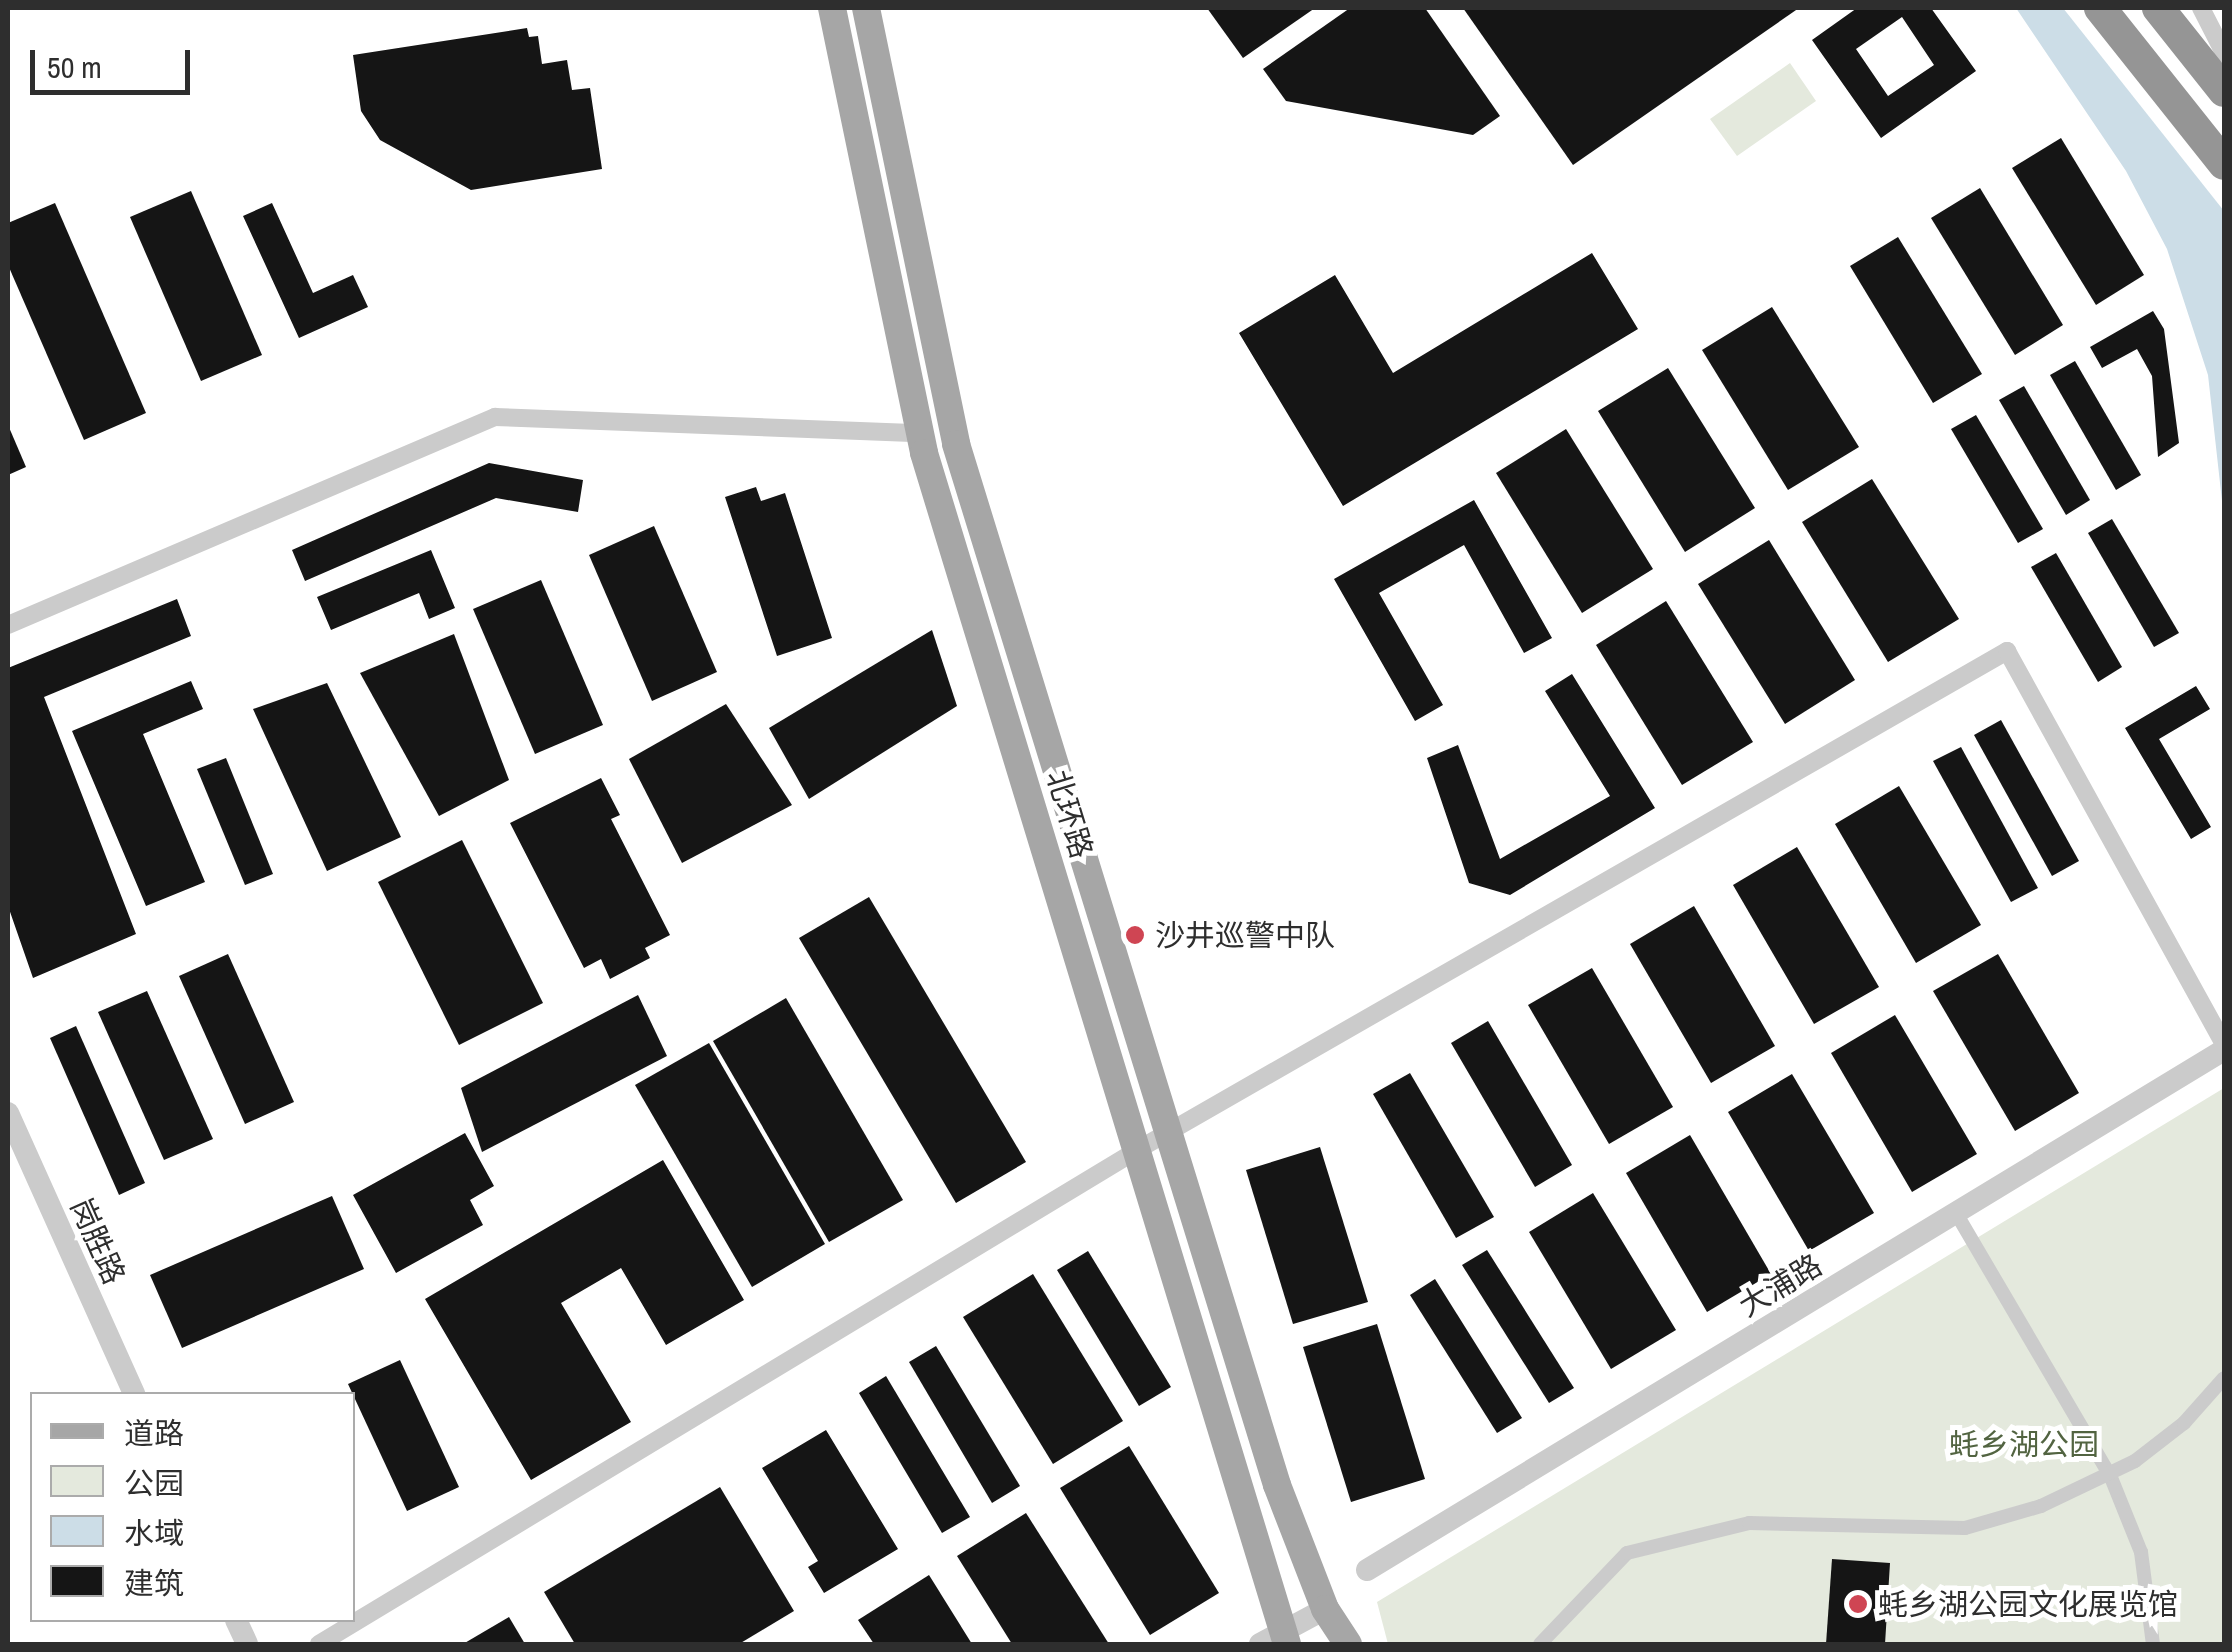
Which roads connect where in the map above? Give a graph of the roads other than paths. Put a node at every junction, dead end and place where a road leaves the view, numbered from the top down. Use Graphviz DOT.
graph roads {
  1 [pos="832,8"];
  2 [pos="866,8"];
  3 [pos="2100,8"];
  4 [pos="2158,8"];
  5 [pos="2201,8"];
  6 [pos="2224,53"];
  7 [pos="2224,91"];
  8 [pos="2224,164"];
  9 [pos="919,433"];
  10 [pos="8,625"];
  11 [pos="2224,1048"];
  12 [pos="8,1113"];
  13 [pos="1169,1133"];
  14 [pos="1139,1149"];
  15 [pos="1956,1213"];
  16 [pos="2224,1378"];
  17 [pos="133,1392"];
  18 [pos="2110,1475"];
  19 [pos="1367,1570"];
  20 [pos="1325,1609"];
  21 [pos="1283,1641"];
  22 [pos="319,1644"];
  23 [pos="1348,1644"];
  24 [pos="1540,1644"];
  25 [pos="2153,1644"];
  1 -- 9 [label="main road, 北环路"];
  2 -- 13 [label="main road, 北环路"];
  3 -- 8 [label="highway"];
  4 -- 7 [label="highway"];
  5 -- 6 [label="street"];
  9 -- 10 [label="street"];
  9 -- 14 [label="main road, 北环路"];
  11 -- 13 [label="street"];
  11 -- 15 [label="street, 大浦路"];
  12 -- 17 [label="street, 岗胜路"];
  13 -- 14 [label="street"];
  13 -- 20 [label="main road, 北环路"];
  14 -- 21 [label="main road, 北环路"];
  14 -- 22 [label="street"];
  15 -- 18 [label="street"];
  15 -- 19 [label="street, 大浦路"];
  16 -- 18 [label="street"];
  18 -- 24 [label="street"];
  18 -- 25 [label="street"];
  20 -- 21 [label="street"];
  20 -- 23 [label="main road, 北环路"];
}
